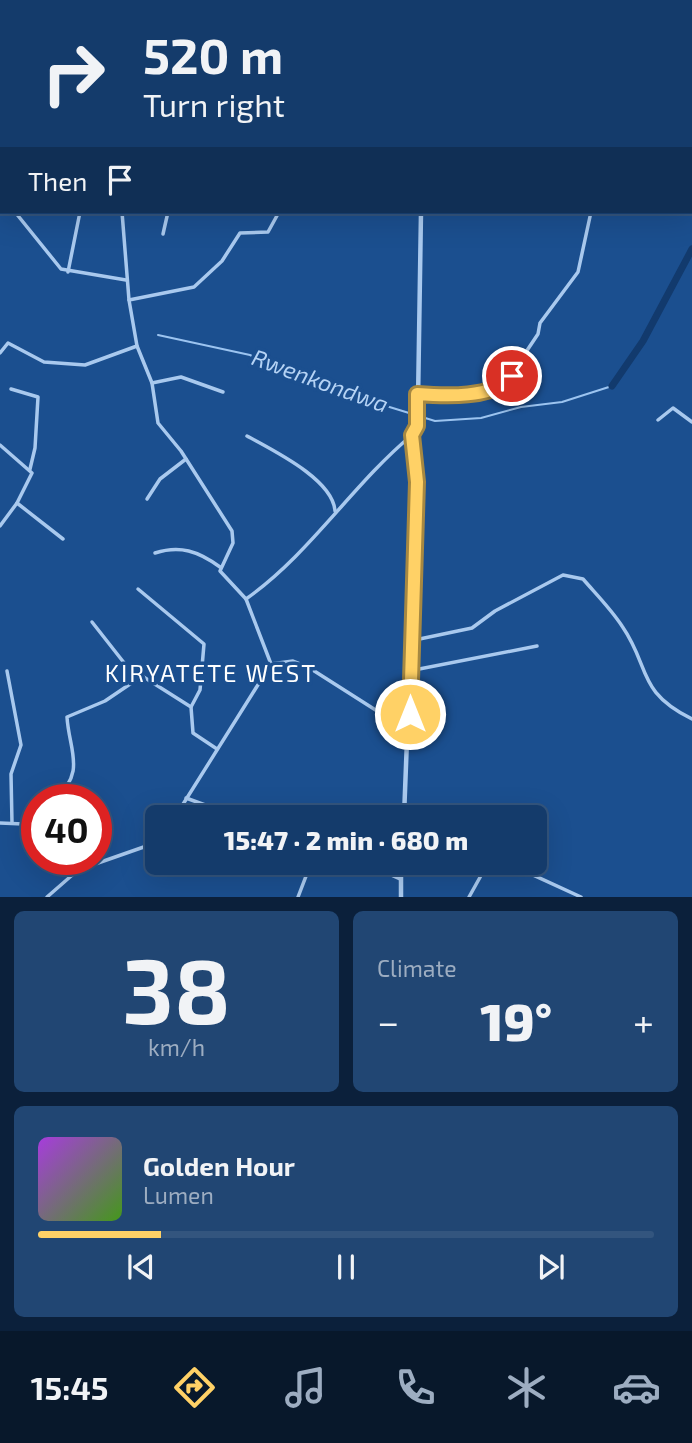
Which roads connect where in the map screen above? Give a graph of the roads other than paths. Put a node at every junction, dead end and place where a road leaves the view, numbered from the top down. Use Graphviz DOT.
graph roads {
  1 [pos="16,214"];
  2 [pos="80,214"];
  3 [pos="122,214"];
  4 [pos="168,214"];
  5 [pos="278,214"];
  6 [pos="421,214"];
  7 [pos="591,214"];
  8 [pos="163,234"];
  9 [pos="68,272"];
  10 [pos="126,280"];
  11 [pos="129,300"];
  12 [pos="137,346"];
  13 [pos="0,353"];
  14 [pos="152,383"];
  15 [pos="11,389"];
  16 [pos="223,392"];
  17 [pos="417,394"];
  18 [pos="657,420"];
  19 [pos="692,422"];
  20 [pos="412,435"];
  21 [pos="247,436"];
  22 [pos="0,445"];
  23 [pos="186,459"];
  24 [pos="30,469"];
  25 [pos="147,499"];
  26 [pos="17,503"];
  27 [pos="335,511"];
  28 [pos="0,526"];
  29 [pos="63,539"];
  30 [pos="155,553"];
  31 [pos="220,566"];
  32 [pos="138,589"];
  33 [pos="246,599"];
  34 [pos="92,622"];
  35 [pos="410,641"];
  36 [pos="537,646"];
  37 [pos="271,664"];
  38 [pos="6,671"];
  39 [pos="410,671"];
  40 [pos="136,678"];
  41 [pos="191,707"];
  42 [pos="692,719"];
  43 [pos="408,730"];
  44 [pos="218,749"];
  45 [pos="68,784"];
  46 [pos="186,798"];
  47 [pos="182,805"];
  48 [pos="205,805"];
  49 [pos="405,805"];
  50 [pos="0,823"];
  51 [pos="12,823"];
  52 [pos="21,824"];
  53 [pos="145,846"];
  54 [pos="112,855"];
  55 [pos="71,875"];
  56 [pos="306,875"];
  57 [pos="391,875"];
  58 [pos="400,875"];
  59 [pos="481,875"];
  60 [pos="533,875"];
  61 [pos="400,879"];
  62 [pos="47,897"];
  63 [pos="298,897"];
  64 [pos="401,897"];
  65 [pos="469,897"];
  66 [pos="580,897"];
  1 -- 9 [label="street"];
  2 -- 9 [label="street"];
  3 -- 10 [label="street"];
  4 -- 8 [label="street"];
  5 -- 11 [label="street"];
  6 -- 17 [label="street"];
  7 -- 17 [label="street"];
  9 -- 10 [label="street"];
  10 -- 11 [label="street"];
  11 -- 12 [label="street"];
  12 -- 13 [label="street"];
  12 -- 14 [label="street"];
  14 -- 16 [label="street"];
  14 -- 23 [label="street"];
  15 -- 24 [label="street"];
  17 -- 20 [label="street"];
  18 -- 19 [label="street"];
  20 -- 27 [label="street"];
  20 -- 35 [label="street"];
  21 -- 27 [label="street"];
  22 -- 24 [label="street"];
  23 -- 25 [label="street"];
  23 -- 31 [label="street"];
  24 -- 26 [label="street"];
  26 -- 28 [label="street"];
  26 -- 29 [label="street"];
  27 -- 33 [label="street"];
  30 -- 31 [label="street"];
  31 -- 33 [label="street"];
  32 -- 41 [label="street"];
  33 -- 37 [label="street"];
  34 -- 40 [label="street"];
  35 -- 39 [label="street"];
  35 -- 42 [label="street"];
  36 -- 39 [label="street"];
  37 -- 43 [label="street"];
  37 -- 44 [label="street"];
  38 -- 51 [label="street"];
  39 -- 43 [label="street"];
  40 -- 41 [label="street"];
  40 -- 45 [label="street"];
  41 -- 44 [label="street"];
  43 -- 49 [label="street"];
  44 -- 46 [label="street"];
  46 -- 47 [label="street"];
  46 -- 48 [label="street"];
  50 -- 51 [label="street"];
  51 -- 52 [label="street"];
  53 -- 54 [label="street"];
  55 -- 62 [label="street"];
  56 -- 63 [label="street"];
  57 -- 61 [label="street"];
  58 -- 61 [label="street"];
  59 -- 65 [label="street"];
  60 -- 66 [label="street"];
  61 -- 64 [label="street"];
}
